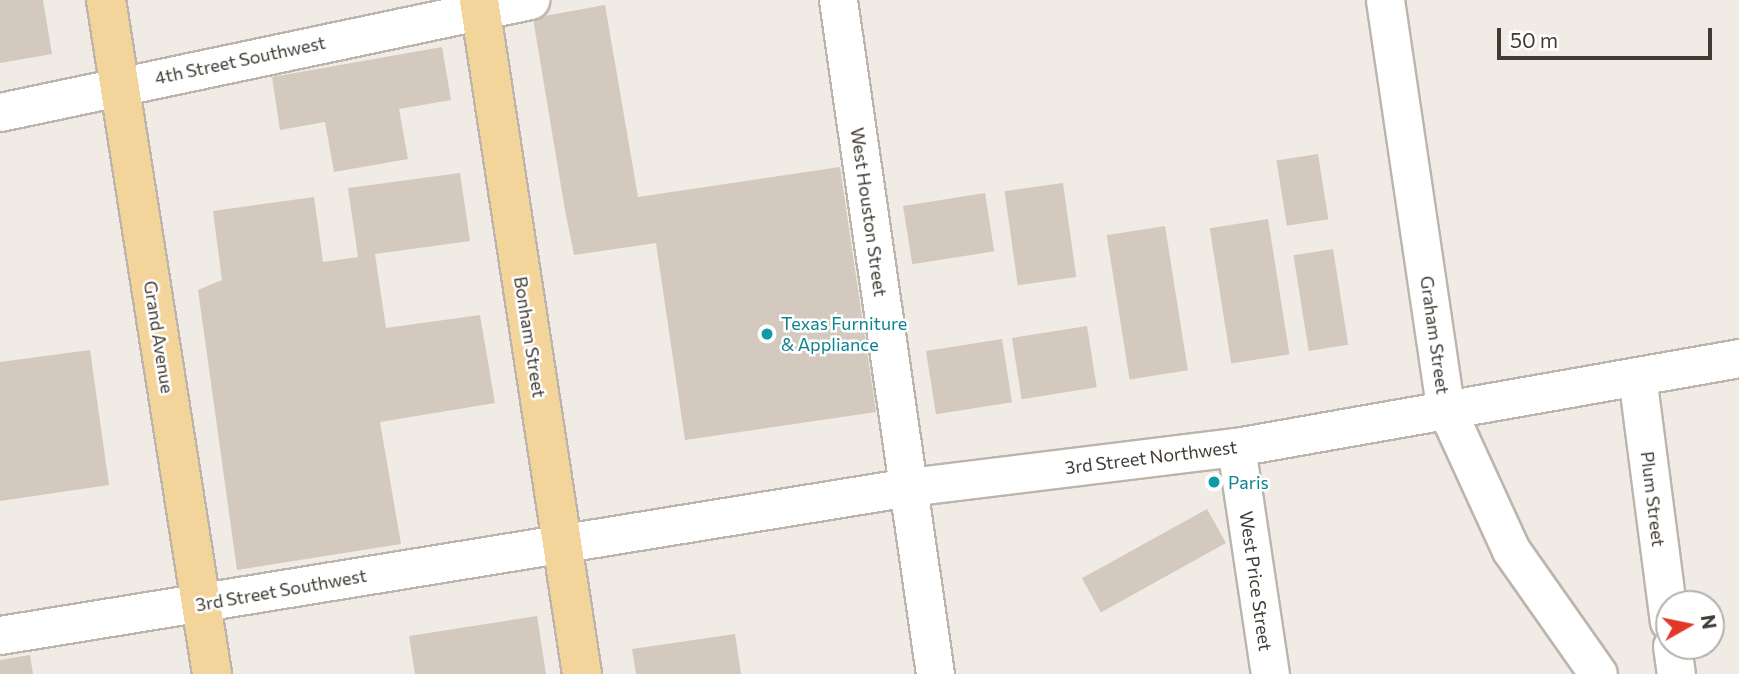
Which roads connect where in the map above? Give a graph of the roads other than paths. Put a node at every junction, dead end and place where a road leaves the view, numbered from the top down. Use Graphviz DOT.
graph roads {
  1 [pos="106,0"];
  2 [pos="530,0"];
  3 [pos="838,0"];
  4 [pos="1385,0"];
  5 [pos="480,4"];
  6 [pos="120,86"];
  7 [pos="0,112"];
  8 [pos="1739,358"];
  9 [pos="1637,376"];
  10 [pos="1445,406"];
  11 [pos="1236,447"];
  12 [pos="909,487"];
  13 [pos="561,541"];
  14 [pos="1665,590"];
  15 [pos="201,604"];
  16 [pos="0,635"];
  17 [pos="212,674"];
  18 [pos="582,674"];
  19 [pos="935,674"];
  20 [pos="1270,674"];
  21 [pos="1598,674"];
  1 -- 6 [label="main road, Grand Avenue"];
  2 -- 5 [label="street, 4th Street Southwest"];
  3 -- 12 [label="street, West Houston Street"];
  4 -- 10 [label="street, Graham Street"];
  5 -- 6 [label="street, 4th Street Southwest"];
  5 -- 13 [label="main road, Bonham Street"];
  6 -- 7 [label="street, 4th Street Southwest"];
  6 -- 15 [label="main road, Grand Avenue"];
  8 -- 9 [label="street, 3rd Street Northwest"];
  9 -- 10 [label="street, 3rd Street Northwest"];
  9 -- 14 [label="street, Plum Street"];
  10 -- 11 [label="street, 3rd Street Northwest"];
  10 -- 21 [label="street, Graham Street"];
  11 -- 12 [label="street, 3rd Street Northwest"];
  11 -- 20 [label="street, West Price Street"];
  12 -- 13 [label="street, 3rd Street Northwest"];
  12 -- 19 [label="street, West Houston Street"];
  13 -- 15 [label="street, 3rd Street Southwest"];
  13 -- 18 [label="main road, Bonham Street"];
  15 -- 16 [label="street, 3rd Street Southwest"];
  15 -- 17 [label="main road, Grand Avenue"];
}
